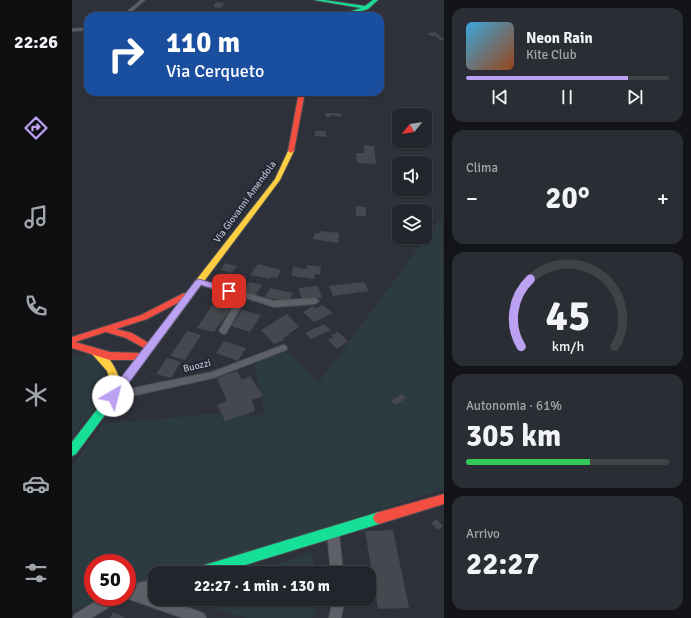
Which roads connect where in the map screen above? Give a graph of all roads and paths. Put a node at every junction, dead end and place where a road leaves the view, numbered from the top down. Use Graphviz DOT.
graph roads {
  1 [pos="143,0"];
  2 [pos="316,0"];
  3 [pos="366,5"];
  4 [pos="129,12"];
  5 [pos="349,12"];
  6 [pos="84,29"];
  7 [pos="72,30"];
  8 [pos="301,96"];
  9 [pos="199,282"];
  10 [pos="191,292"];
  11 [pos="244,295"];
  12 [pos="315,301"];
  13 [pos="103,331"];
  14 [pos="223,331"];
  15 [pos="72,340"];
  16 [pos="72,345"];
  17 [pos="149,347"];
  18 [pos="283,348"];
  19 [pos="97,353"];
  20 [pos="142,357"];
  21 [pos="115,392"];
  22 [pos="72,451"];
  23 [pos="444,499"];
  24 [pos="333,533"];
  25 [pos="222,566"];
  26 [pos="336,566"];
  27 [pos="148,587"];
  28 [pos="136,590"];
  29 [pos="136,596"];
  30 [pos="100,606"];
  31 [pos="338,606"];
  32 [pos="79,618"];
  33 [pos="200,618"];
  34 [pos="334,618"];
  1 -- 4 [label="street"];
  2 -- 3 [label="main road"];
  3 -- 5 [label="main road"];
  6 -- 7 [label="street"];
  8 -- 9 [label="main road, Via Giovanni Amendola"];
  9 -- 10 [label="main road, Via Giovanni Amendola"];
  9 -- 11 [label="street"];
  10 -- 13 [label="main road"];
  10 -- 17 [label="main road, Via Giovanni Amendola"];
  11 -- 12 [label="street"];
  11 -- 14 [label="street"];
  13 -- 15 [label="main road"];
  13 -- 17 [label="main road"];
  16 -- 19 [label="main road"];
  17 -- 20 [label="main road, Via Giovanni Amendola"];
  18 -- 21 [label="street, Buozzi"];
  19 -- 20 [label="main road"];
  19 -- 21 [label="main road"];
  20 -- 21 [label="main road, Via Giovanni Amendola"];
  21 -- 22 [label="main road, Via Giovanni Amendola"];
  23 -- 24 [label="main road"];
  24 -- 25 [label="main road"];
  24 -- 26 [label="street"];
  27 -- 28 [label="street"];
  29 -- 33 [label="street"];
  30 -- 32 [label="street"];
  31 -- 34 [label="street"];
}
